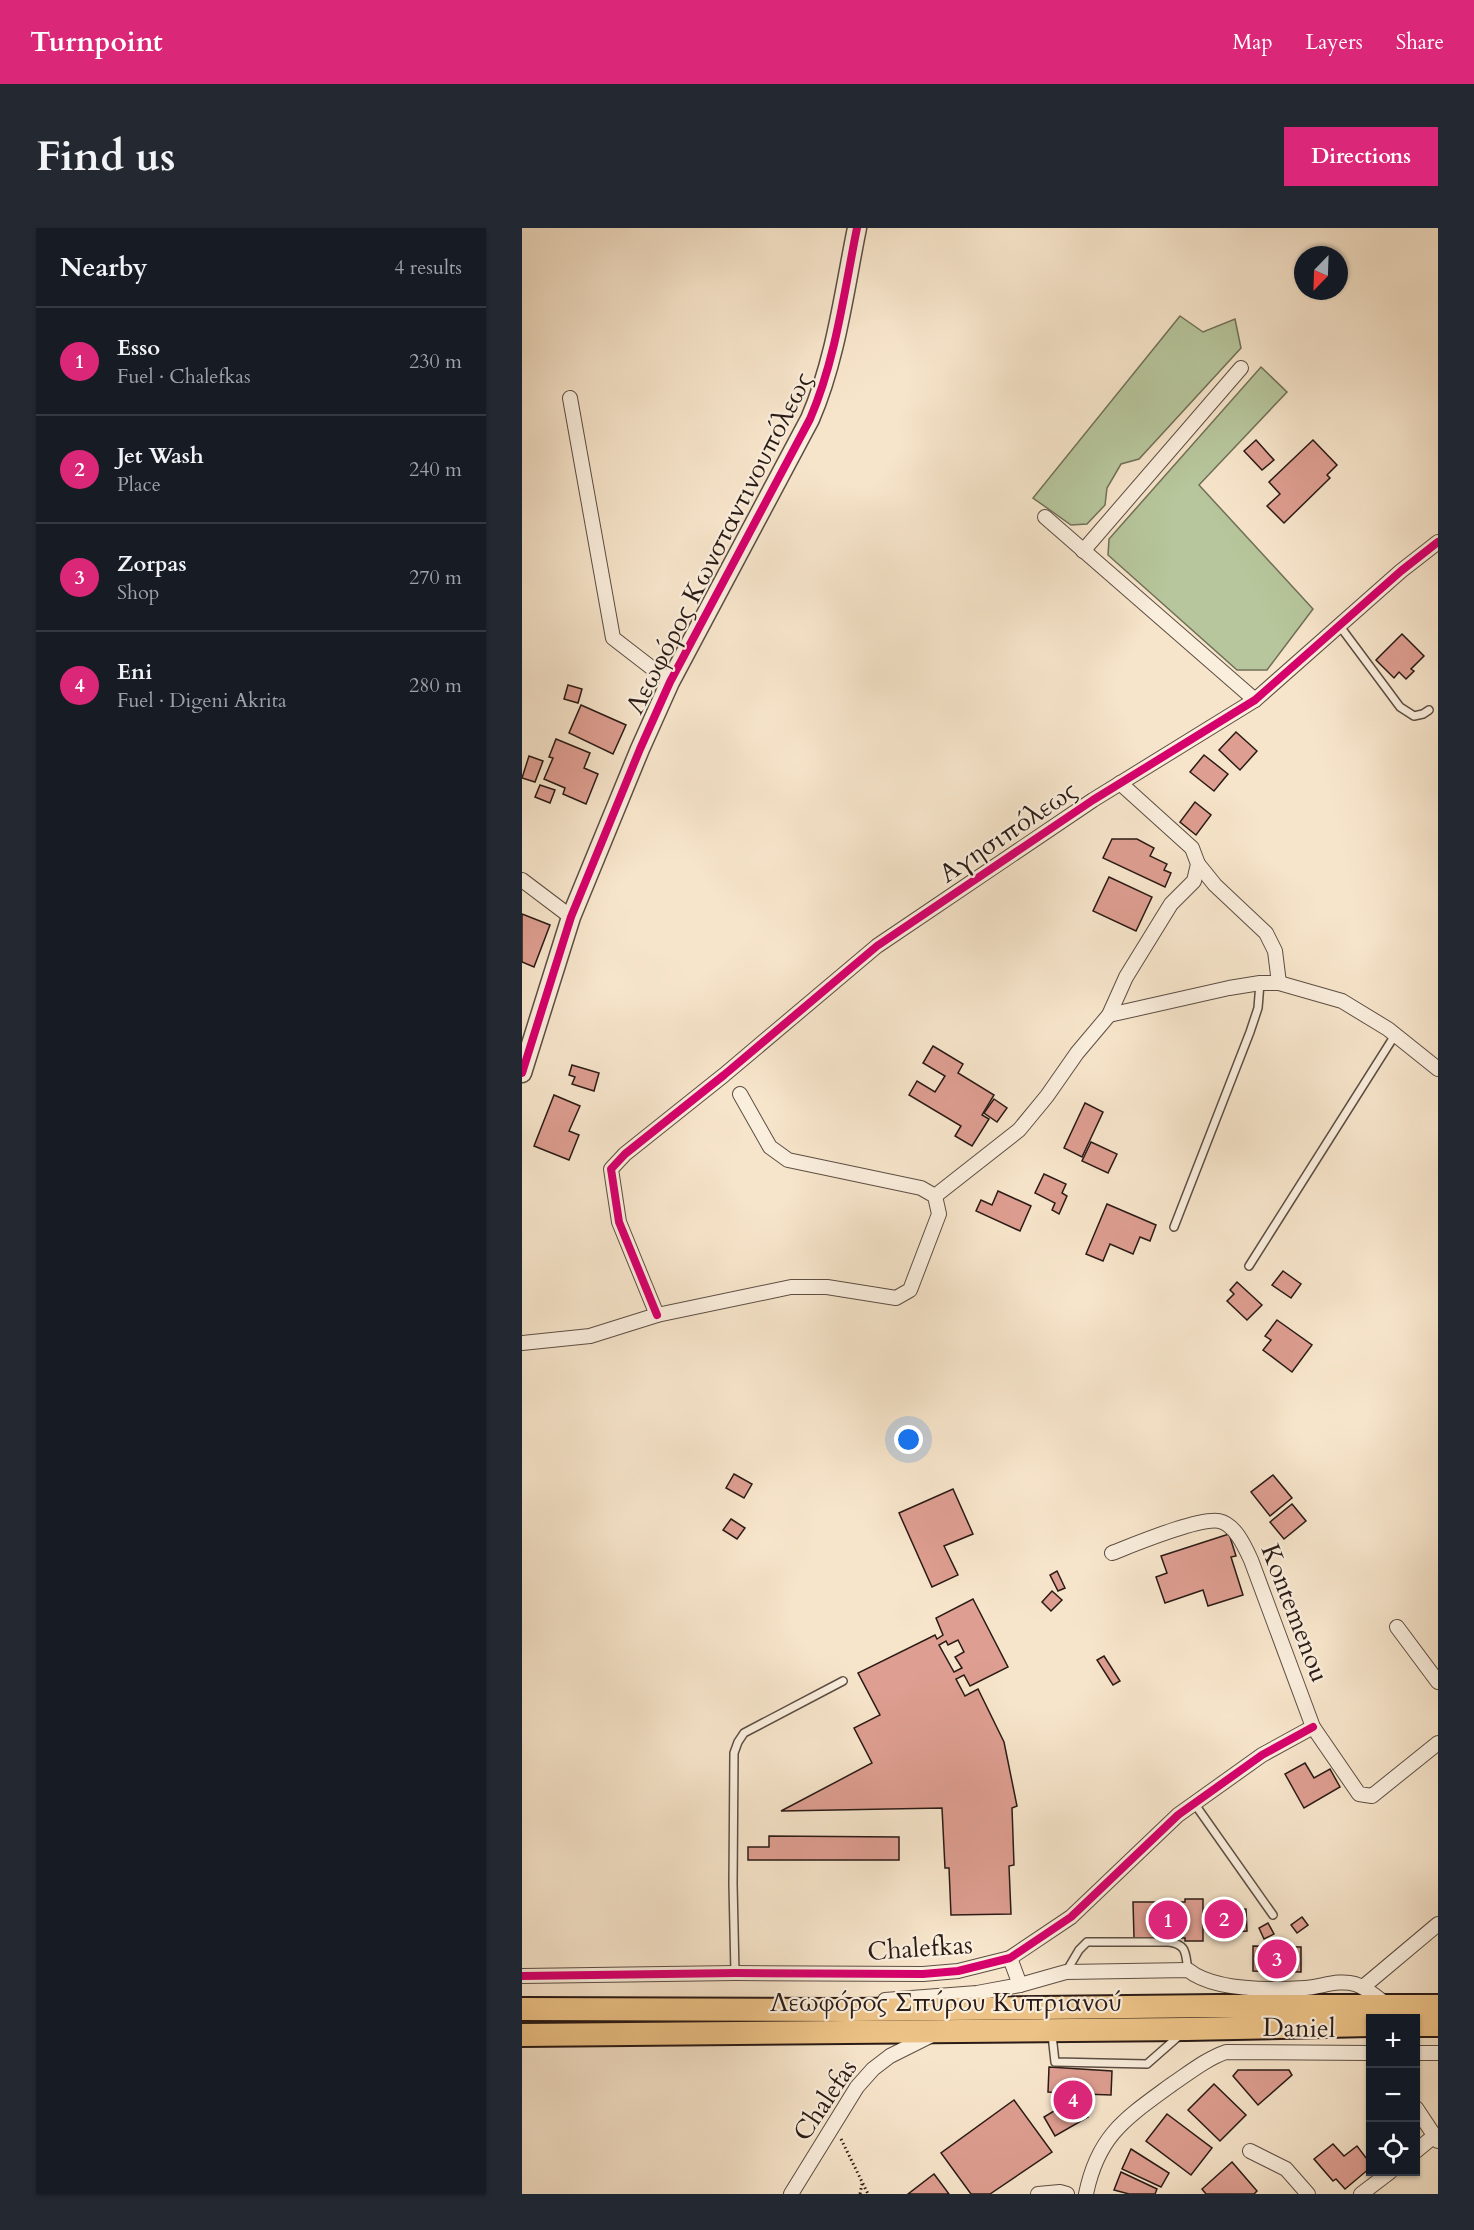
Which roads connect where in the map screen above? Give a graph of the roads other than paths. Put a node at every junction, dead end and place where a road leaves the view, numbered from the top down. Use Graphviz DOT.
graph roads {
  1 [pos="857,228"];
  2 [pos="1241,368"];
  3 [pos="570,398"];
  4 [pos="1045,517"];
  5 [pos="1438,542"];
  6 [pos="1083,551"];
  7 [pos="1340,625"];
  8 [pos="670,682"];
  9 [pos="1255,700"];
  10 [pos="1429,710"];
  11 [pos="1120,783"];
  12 [pos="1198,864"];
  13 [pos="522,880"];
  14 [pos="571,916"];
  15 [pos="1280,982"];
  16 [pos="1260,983"];
  17 [pos="1109,1014"];
  18 [pos="1395,1035"];
  19 [pos="1438,1069"];
  20 [pos="522,1073"];
  21 [pos="740,1094"];
  22 [pos="935,1196"];
  23 [pos="1174,1227"];
  24 [pos="1249,1266"];
  25 [pos="657,1314"];
  26 [pos="522,1343"];
  27 [pos="1112,1553"];
  28 [pos="1397,1627"];
  29 [pos="843,1681"];
  30 [pos="1438,1682"];
  31 [pos="1313,1727"];
  32 [pos="1438,1743"];
  33 [pos="1194,1803"];
  34 [pos="1273,1915"];
  35 [pos="1438,1924"];
  36 [pos="1010,1958"];
  37 [pos="1188,1971"];
  38 [pos="1066,1972"];
  39 [pos="735,1973"];
  40 [pos="522,1976"];
  41 [pos="1020,1985"];
  42 [pos="1363,1987"];
  43 [pos="1388,2006"];
  44 [pos="1438,2006"];
  45 [pos="522,2009"];
  46 [pos="850,2010"];
  47 [pos="1366,2025"];
  48 [pos="1420,2025"];
  49 [pos="1438,2025"];
  50 [pos="1226,2028"];
  51 [pos="1051,2029"];
  52 [pos="1186,2029"];
  53 [pos="942,2030"];
  54 [pos="522,2035"];
  55 [pos="1226,2052"];
  56 [pos="1366,2053"];
  57 [pos="1420,2053"];
  58 [pos="1438,2053"];
  59 [pos="1420,2114"];
  60 [pos="1436,2139"];
  61 [pos="1420,2149"];
  62 [pos="1250,2151"];
  63 [pos="1385,2176"];
  64 [pos="791,2194"];
  65 [pos="1038,2194"];
  66 [pos="1067,2194"];
  67 [pos="1086,2194"];
  68 [pos="1308,2194"];
  69 [pos="1362,2194"];
  1 -- 8 [label="street, Λεωφόρος Κωνσταντινουπόλεως"];
  2 -- 6 [label="street"];
  3 -- 8 [label="street"];
  4 -- 6 [label="street"];
  5 -- 7 [label="street, Αγησιπόλεως"];
  6 -- 9 [label="street"];
  7 -- 9 [label="street, Αγησιπόλεως"];
  7 -- 10 [label="lane"];
  8 -- 14 [label="street, Λεωφόρος Κωνσταντινουπόλεως"];
  9 -- 11 [label="street, Αγησιπόλεως"];
  11 -- 12 [label="street"];
  11 -- 25 [label="street, Αγησιπόλεως"];
  12 -- 15 [label="street"];
  12 -- 17 [label="street"];
  13 -- 14 [label="street"];
  14 -- 20 [label="street, Λεωφόρος Κωνσταντινουπόλεως"];
  15 -- 16 [label="street"];
  15 -- 18 [label="street"];
  16 -- 17 [label="street"];
  16 -- 23 [label="lane"];
  17 -- 22 [label="street"];
  18 -- 19 [label="street"];
  18 -- 24 [label="lane"];
  21 -- 22 [label="street"];
  22 -- 25 [label="street"];
  25 -- 26 [label="street"];
  27 -- 31 [label="street, Kontemenou"];
  28 -- 30 [label="street"];
  29 -- 39 [label="lane"];
  31 -- 32 [label="street, Kontemenou"];
  31 -- 33 [label="street, Chalefkas"];
  33 -- 34 [label="lane"];
  33 -- 36 [label="street, Chalefkas"];
  35 -- 42 [label="street"];
  36 -- 39 [label="street, Chalefkas"];
  36 -- 41 [label="street"];
  37 -- 38 [label="street"];
  37 -- 38 [label="lane"];
  37 -- 42 [label="street"];
  38 -- 41 [label="street"];
  39 -- 40 [label="street, Chalefkas"];
  41 -- 46 [label="street"];
  42 -- 43 [label="street"];
  43 -- 44 [label="main road, Λεωφόρος Σπύρου Κυπριανού"];
  43 -- 46 [label="main road, Λεωφόρος Σπύρου Κυπριανού"];
  45 -- 46 [label="main road, Λεωφόρος Σπύρου Κυπριανού"];
  47 -- 50 [label="main road, Λεωφόρος Σπύρου Κυπριανού"];
  48 -- 49 [label="main road"];
  50 -- 52 [label="main road, Λεωφόρος Σπύρου Κυπριανού"];
  50 -- 55 [label="lane"];
  51 -- 52 [label="main road, Λεωφόρος Σπύρου Κυπριανού"];
  51 -- 52 [label="lane"];
  51 -- 53 [label="main road, Λεωφόρος Σπύρου Κυπριανού"];
  53 -- 54 [label="main road, Λεωφόρος Σπύρου Κυπριανού"];
  53 -- 64 [label="street, Chalefas"];
  55 -- 56 [label="street, Daniel"];
  55 -- 67 [label="street"];
  57 -- 58 [label="street"];
  59 -- 60 [label="street"];
  60 -- 61 [label="street"];
  62 -- 68 [label="street"];
  63 -- 69 [label="street"];
  65 -- 66 [label="street"];
}
